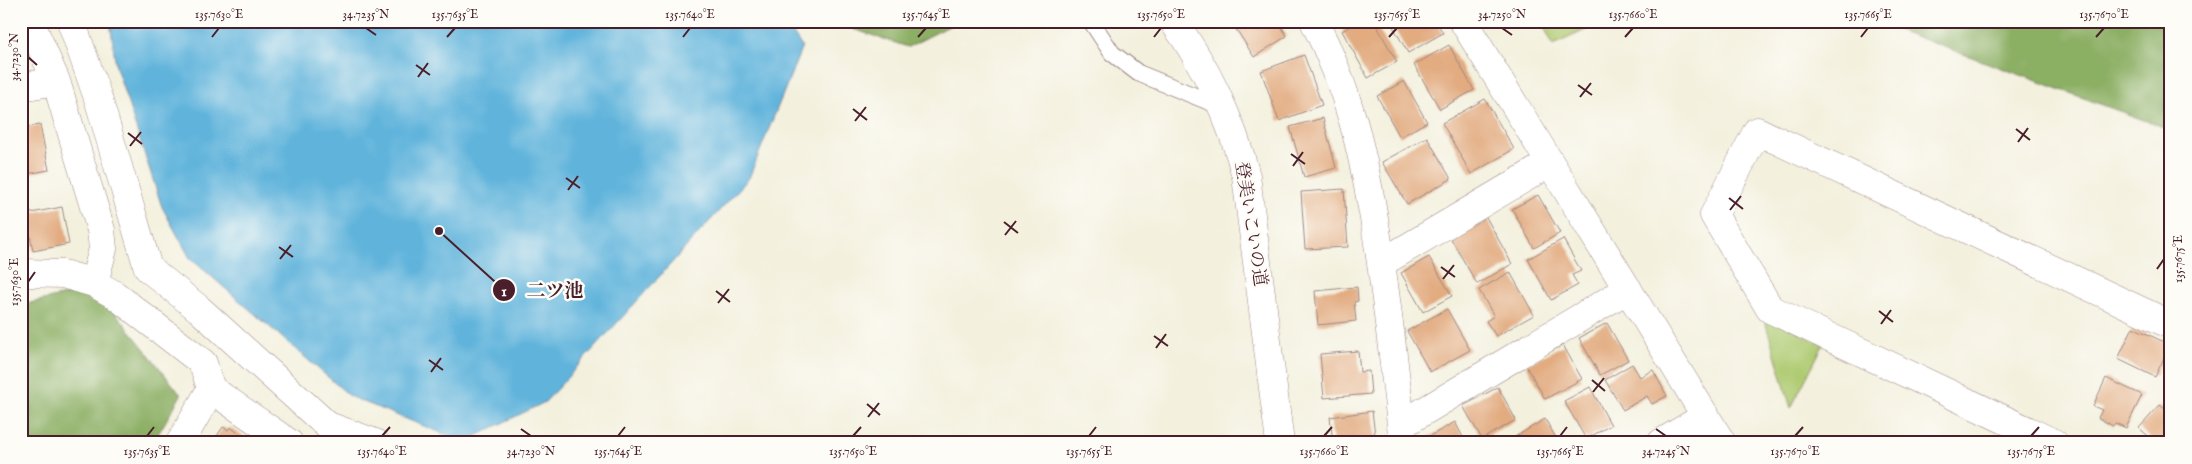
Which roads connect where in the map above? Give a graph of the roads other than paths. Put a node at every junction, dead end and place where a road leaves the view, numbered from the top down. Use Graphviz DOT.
graph roads {
  1 [pos="30,21"];
  2 [pos="71,21"];
  3 [pos="1091,21"];
  4 [pos="1172,21"];
  5 [pos="1314,21"];
  6 [pos="1463,21"];
  7 [pos="56,81"];
  8 [pos="21,88"];
  9 [pos="1222,107"];
  10 [pos="1550,163"];
  11 [pos="1383,262"];
  12 [pos="21,273"];
  13 [pos="94,283"];
  14 [pos="1628,288"];
  15 [pos="2171,326"];
  16 [pos="211,388"];
  17 [pos="1706,416"];
  18 [pos="1402,434"];
  19 [pos="180,443"];
  20 [pos="290,443"];
  21 [pos="375,443"];
  22 [pos="1280,443"];
  23 [pos="1661,443"];
  24 [pos="1722,443"];
  25 [pos="2054,443"];
  1 -- 7 [label="street"];
  2 -- 21 [label="street"];
  3 -- 9 [label="lane"];
  4 -- 9 [label="street, 登美いこいの道"];
  5 -- 11 [label="street"];
  6 -- 10 [label="street"];
  7 -- 8 [label="street"];
  7 -- 13 [label="street"];
  9 -- 22 [label="street, 登美いこいの道"];
  10 -- 11 [label="street"];
  10 -- 14 [label="street"];
  11 -- 18 [label="street"];
  12 -- 13 [label="street"];
  13 -- 16 [label="street"];
  14 -- 17 [label="street"];
  14 -- 18 [label="street"];
  15 -- 25 [label="street"];
  16 -- 19 [label="street"];
  16 -- 20 [label="street"];
  17 -- 23 [label="street"];
  17 -- 24 [label="street"];
}
